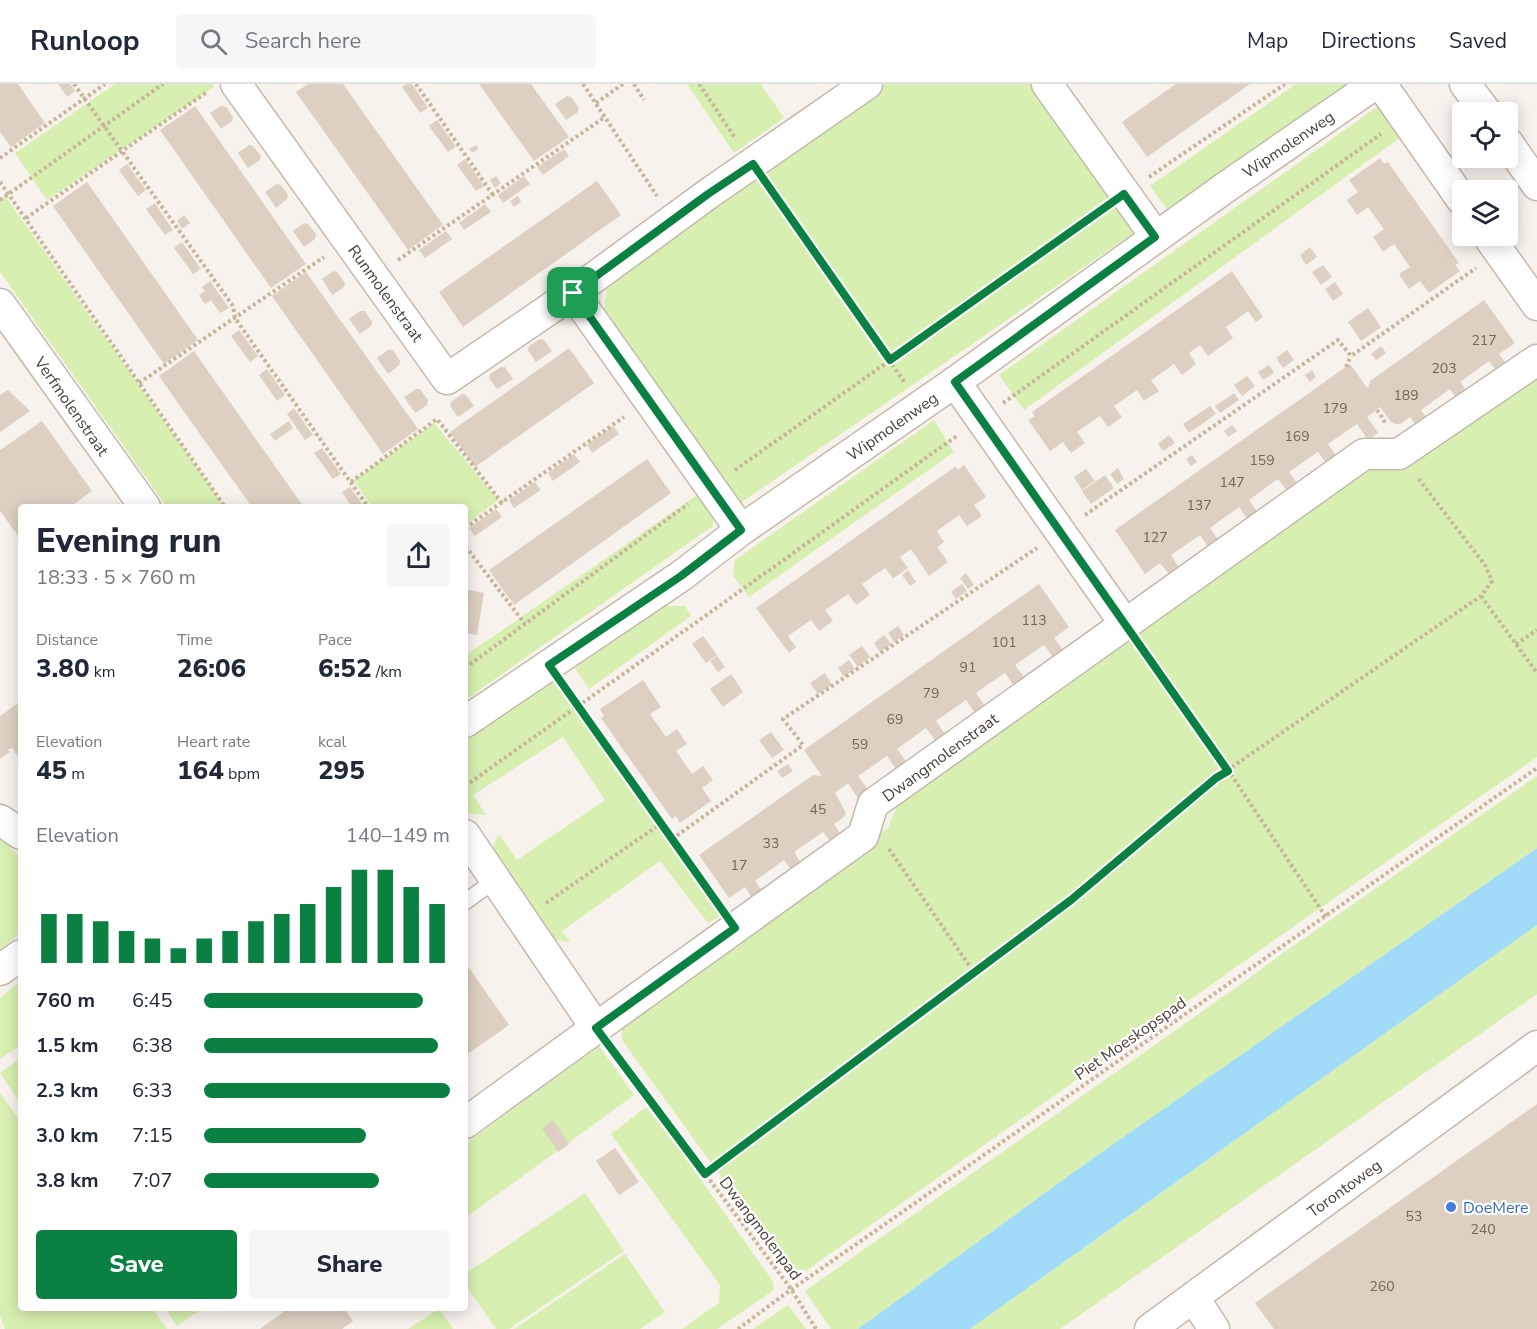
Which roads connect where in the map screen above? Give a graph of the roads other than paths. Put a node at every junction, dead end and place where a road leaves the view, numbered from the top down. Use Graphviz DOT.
graph roads {
  1 [pos="867,84"];
  2 [pos="1047,84"];
  3 [pos="1376,84"];
  4 [pos="1381,84"];
  5 [pos="1465,84"];
  6 [pos="223,87"];
  7 [pos="1478,102"];
  8 [pos="1518,157"];
  9 [pos="1537,185"];
  10 [pos="1452,187"];
  11 [pos="1155,237"];
  12 [pos="1495,246"];
  13 [pos="573,293"];
  14 [pos="0,304"];
  15 [pos="1537,305"];
  16 [pos="1537,360"];
  17 [pos="955,382"];
  18 [pos="143,504"];
  19 [pos="741,530"];
  20 [pos="1125,624"];
  21 [pos="468,720"];
  22 [pos="0,820"];
  23 [pos="18,832"];
  24 [pos="468,840"];
  25 [pos="494,880"];
  26 [pos="468,900"];
  27 [pos="18,957"];
  28 [pos="0,970"];
  29 [pos="596,1028"];
  30 [pos="1537,1046"];
  31 [pos="468,1121"];
  32 [pos="1194,1298"];
  33 [pos="1150,1329"];
  34 [pos="1214,1329"];
  1 -- 13 [label="street, Runmolenstraat"];
  2 -- 11 [label="street"];
  3 -- 11 [label="street, Wipmolenweg"];
  4 -- 10 [label="street"];
  5 -- 7 [label="street"];
  6 -- 13 [label="street, Runmolenstraat"];
  8 -- 9 [label="street"];
  11 -- 17 [label="street, Wipmolenweg"];
  12 -- 15 [label="street"];
  13 -- 19 [label="street"];
  14 -- 18 [label="street, Verfmolenstraat"];
  16 -- 20 [label="street, Dwangmolenstraat"];
  17 -- 19 [label="street, Wipmolenweg"];
  17 -- 20 [label="street"];
  19 -- 21 [label="street, Wipmolenweg"];
  20 -- 29 [label="street, Dwangmolenstraat"];
  22 -- 23 [label="street"];
  24 -- 25 [label="street"];
  25 -- 26 [label="lane"];
  25 -- 29 [label="street"];
  27 -- 28 [label="street"];
  29 -- 31 [label="street, Dwangmolenstraat"];
  30 -- 32 [label="street, Torontoweg"];
  32 -- 33 [label="street, Torontoweg"];
  32 -- 34 [label="street"];
}
